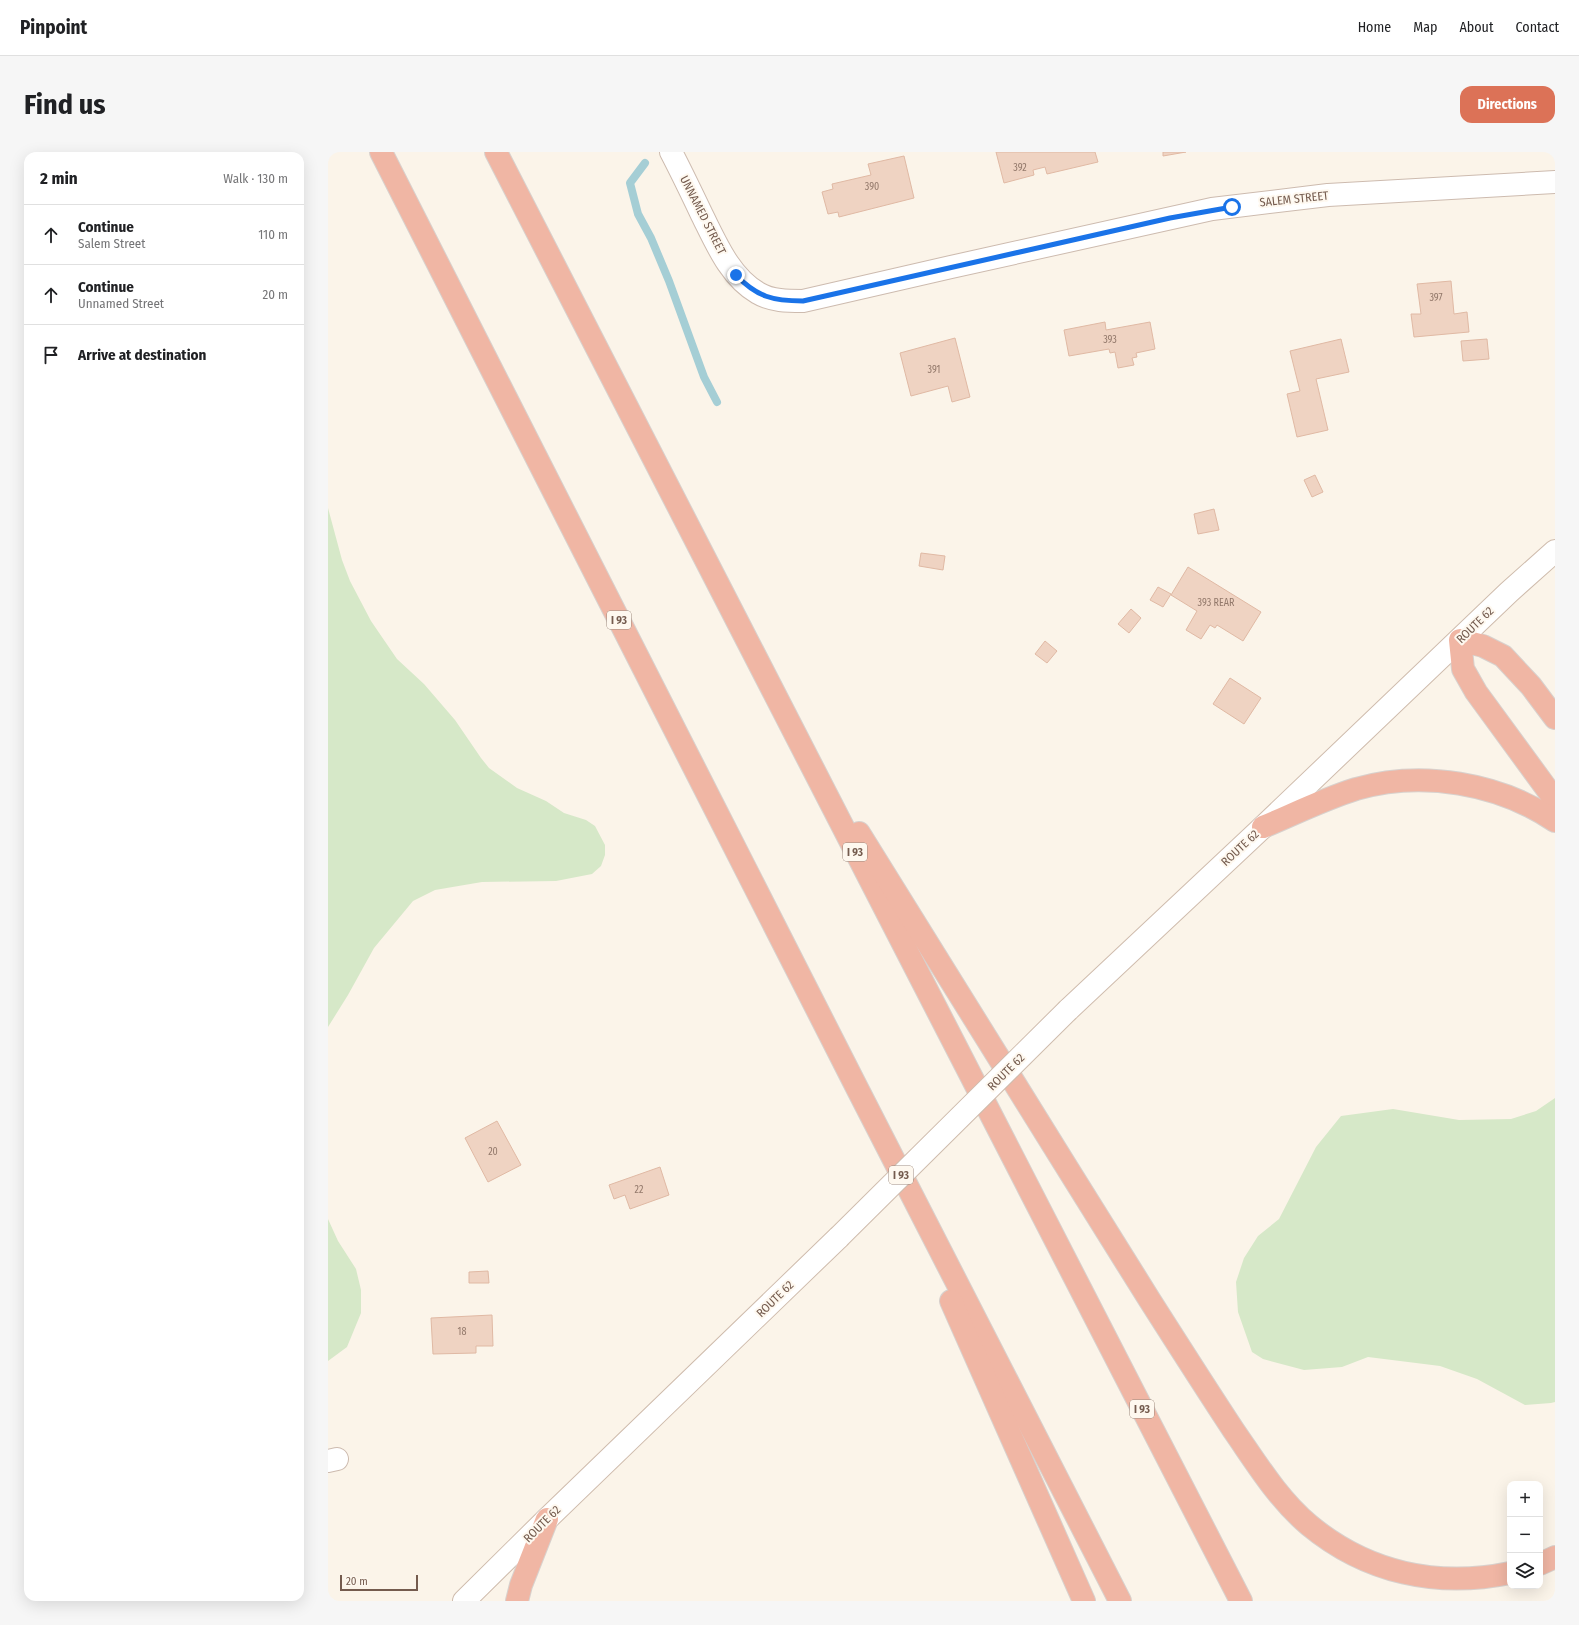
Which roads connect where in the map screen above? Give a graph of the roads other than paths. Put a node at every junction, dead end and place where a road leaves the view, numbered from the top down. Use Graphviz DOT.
graph roads {
  1 [pos="381,152"];
  2 [pos="496,152"];
  3 [pos="671,152"];
  4 [pos="1555,182"];
  5 [pos="803,301"];
  6 [pos="1555,551"];
  7 [pos="1460,640"];
  8 [pos="772,692"];
  9 [pos="1555,718"];
  10 [pos="1555,800"];
  11 [pos="1555,821"];
  12 [pos="1263,827"];
  13 [pos="857,1088"];
  14 [pos="547,1518"];
  15 [pos="1555,1557"];
  16 [pos="1543,1563"];
  17 [pos="1507,1574"];
  18 [pos="464,1601"];
  19 [pos="517,1601"];
  20 [pos="1084,1601"];
  21 [pos="1120,1601"];
  22 [pos="1240,1601"];
  1 -- 13 [label="highway, I 93"];
  2 -- 8 [label="highway, I 93"];
  3 -- 5 [label="main road, UNNAMED STREET"];
  4 -- 5 [label="main road, SALEM STREET"];
  6 -- 7 [label="main road, ROUTE 62"];
  7 -- 9 [label="highway"];
  7 -- 10 [label="highway"];
  7 -- 12 [label="main road, ROUTE 62"];
  8 -- 17 [label="highway"];
  8 -- 22 [label="highway, I 93"];
  11 -- 12 [label="highway"];
  12 -- 14 [label="main road, ROUTE 62, bridge"];
  13 -- 20 [label="highway"];
  13 -- 21 [label="highway, I 93"];
  14 -- 18 [label="main road, ROUTE 62"];
  14 -- 19 [label="highway"];
  15 -- 16 [label="highway"];
}
